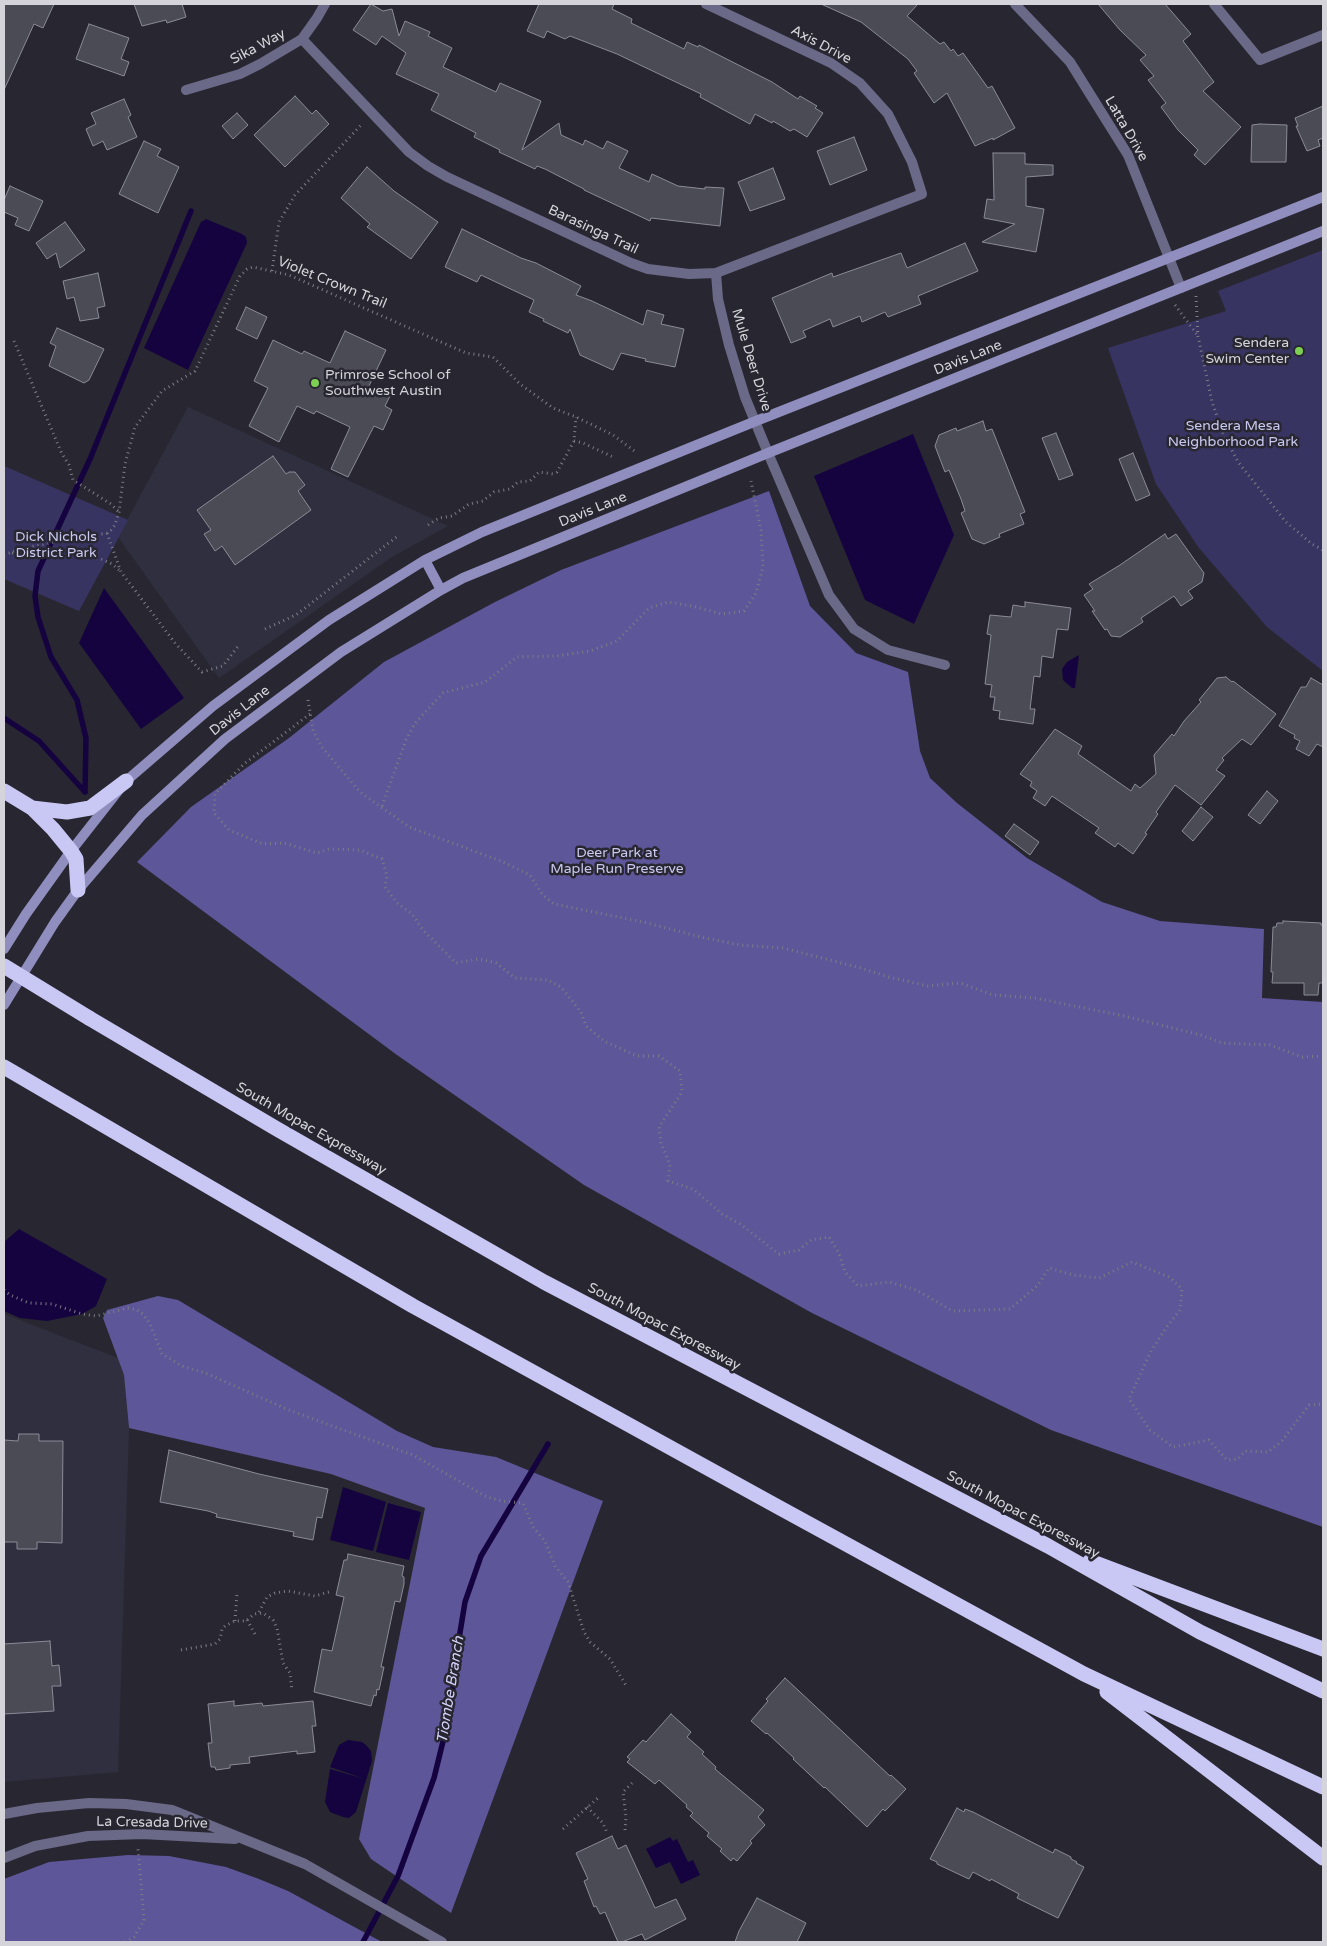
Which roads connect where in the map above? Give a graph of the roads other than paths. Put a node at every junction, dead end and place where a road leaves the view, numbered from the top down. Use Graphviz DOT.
graph roads {
  1 [pos="325,4"];
  2 [pos="706,4"];
  3 [pos="1015,4"];
  4 [pos="1214,4"];
  5 [pos="1323,35"];
  6 [pos="302,39"];
  7 [pos="186,90"];
  8 [pos="922,194"];
  9 [pos="1323,197"];
  10 [pos="1323,231"];
  11 [pos="1169,259"];
  12 [pos="716,273"];
  13 [pos="1181,288"];
  14 [pos="756,421"];
  15 [pos="768,453"];
  16 [pos="425,560"];
  17 [pos="441,590"];
  18 [pos="945,665"];
  19 [pos="126,781"];
  20 [pos="4,791"];
  21 [pos="32,808"];
  22 [pos="71,851"];
  23 [pos="78,890"];
  24 [pos="4,949"];
  25 [pos="4,966"];
  26 [pos="4,1004"];
  27 [pos="4,1067"];
  28 [pos="1048,1546"];
  29 [pos="1323,1649"];
  30 [pos="1084,1674"];
  31 [pos="1323,1691"];
  32 [pos="1323,1787"];
  33 [pos="4,1814"];
  34 [pos="243,1840"];
  35 [pos="4,1858"];
  36 [pos="1323,1858"];
  37 [pos="442,1942"];
  1 -- 6 [label="street, Sika Way"];
  2 -- 8 [label="street, Axis Drive"];
  3 -- 11 [label="street, Latta Drive"];
  4 -- 5 [label="street"];
  6 -- 7 [label="street, Sika Way"];
  6 -- 12 [label="street, Barasinga Trail"];
  8 -- 12 [label="street, Barasinga Trail"];
  9 -- 11 [label="main road, Davis Lane"];
  10 -- 13 [label="main road, Davis Lane"];
  11 -- 13 [label="street, Latta Drive"];
  11 -- 14 [label="main road, Davis Lane"];
  12 -- 14 [label="street, Mule Deer Drive"];
  13 -- 15 [label="main road, Davis Lane"];
  14 -- 15 [label="street, Mule Deer Drive"];
  14 -- 16 [label="main road, Davis Lane"];
  15 -- 17 [label="main road, Davis Lane"];
  15 -- 18 [label="street, Mule Deer Drive"];
  16 -- 17 [label="main road"];
  16 -- 19 [label="main road, Davis Lane"];
  17 -- 23 [label="main road, Davis Lane"];
  19 -- 21 [label="highway"];
  19 -- 22 [label="main road, Davis Lane"];
  20 -- 21 [label="highway"];
  21 -- 22 [label="highway"];
  22 -- 23 [label="highway"];
  22 -- 24 [label="main road, Davis Lane"];
  23 -- 26 [label="main road, Davis Lane"];
  25 -- 28 [label="highway, South Mopac Expressway, bridge"];
  27 -- 30 [label="highway"];
  28 -- 29 [label="highway"];
  28 -- 31 [label="highway, South Mopac Expressway"];
  30 -- 32 [label="highway"];
  30 -- 36 [label="highway"];
  33 -- 34 [label="street, La Cresada Drive"];
  34 -- 35 [label="street, La Cresada Drive"];
  34 -- 37 [label="street, La Cresada Drive"];
}
